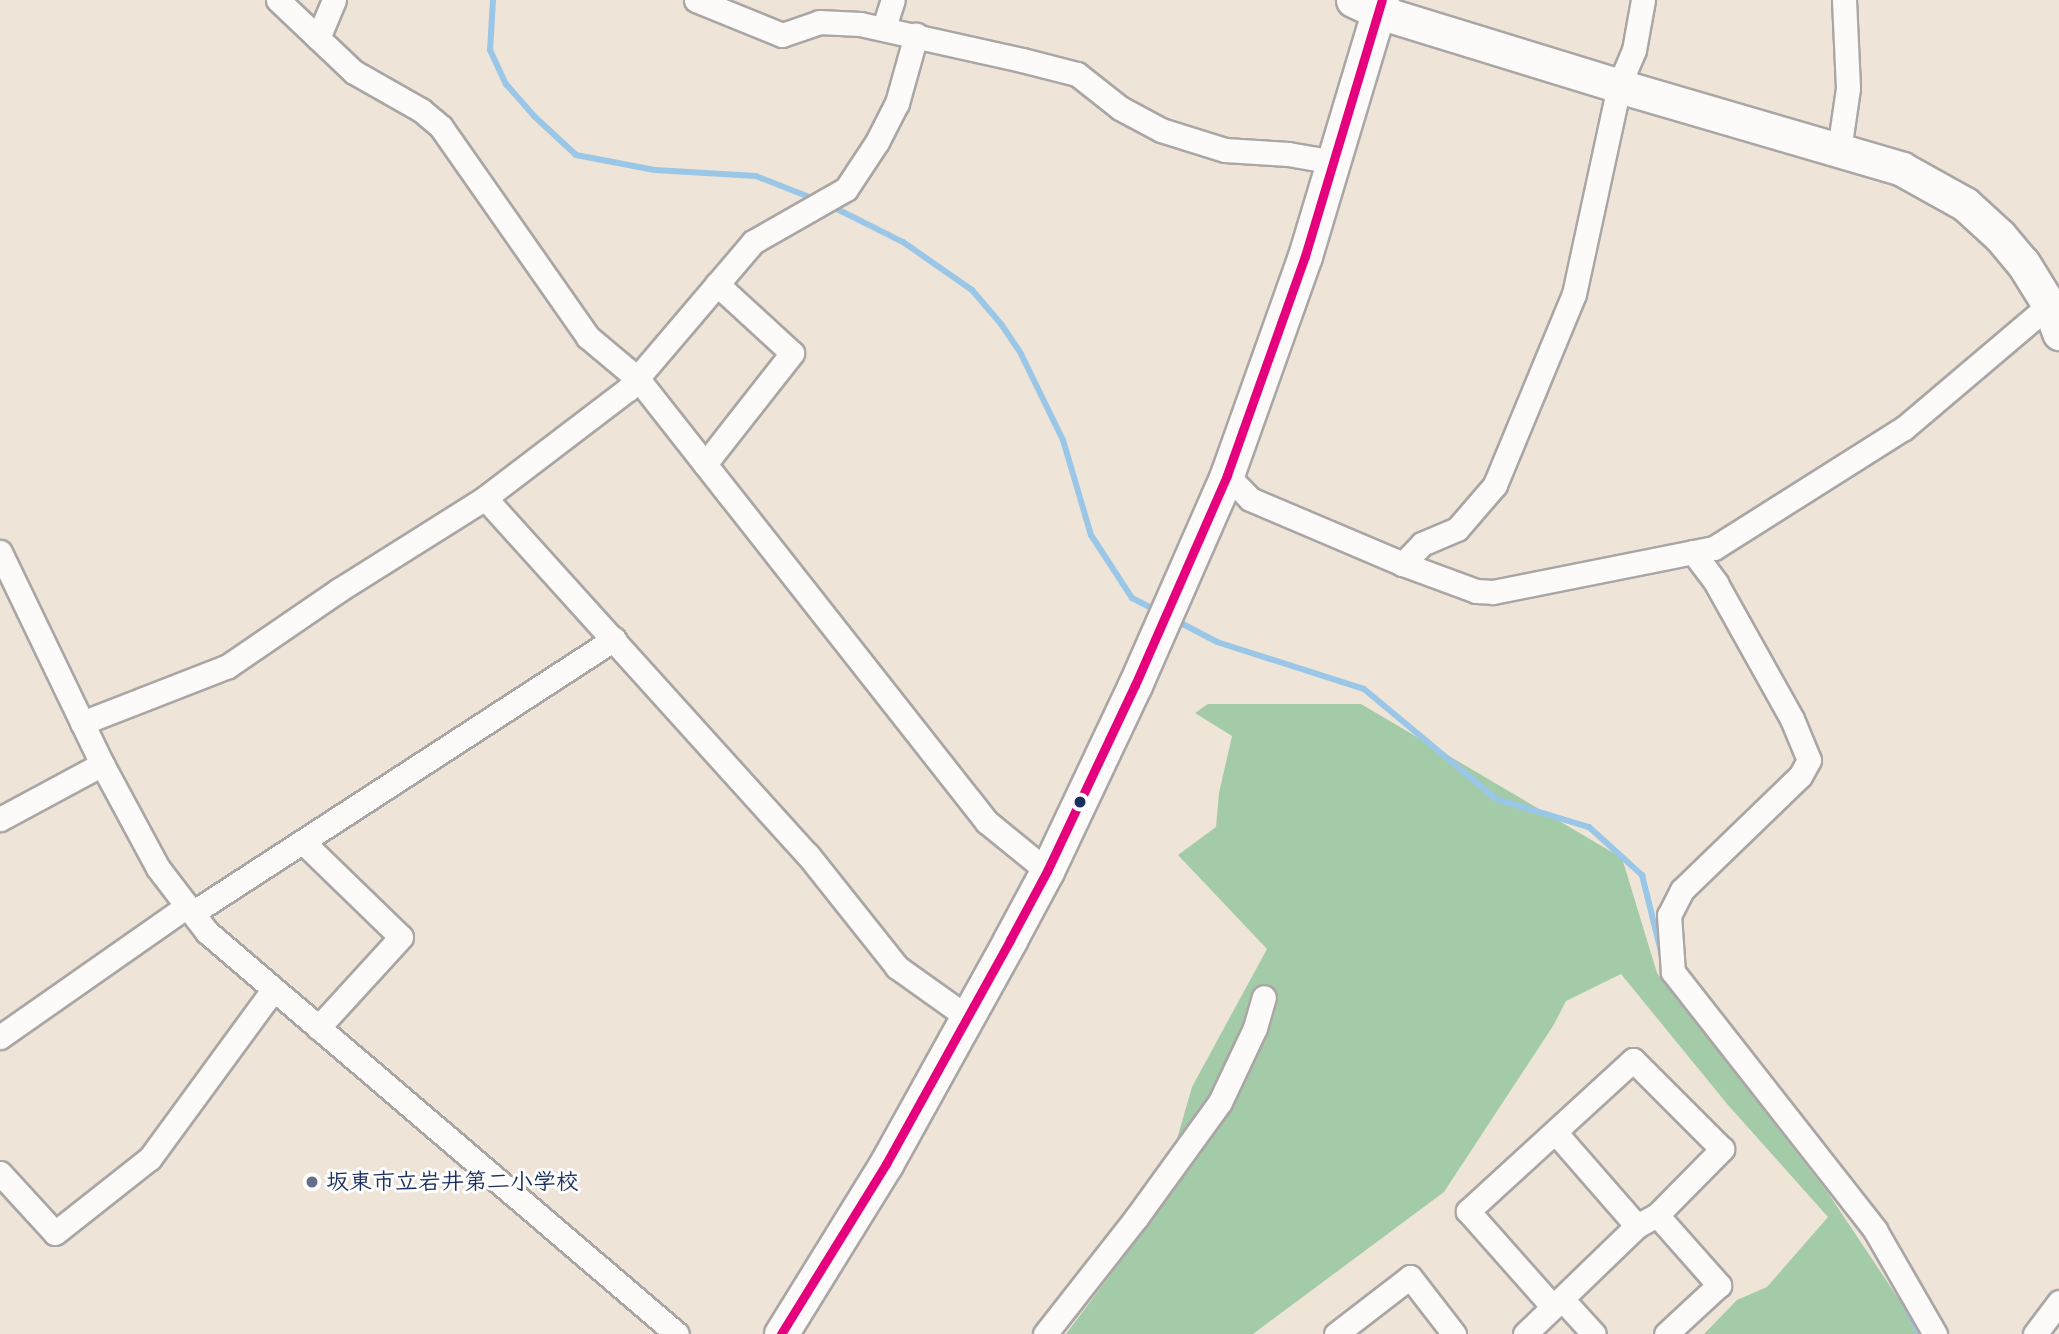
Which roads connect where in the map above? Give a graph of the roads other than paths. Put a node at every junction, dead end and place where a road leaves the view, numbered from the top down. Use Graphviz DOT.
graph roads {
  1 [pos="278,0"];
  2 [pos="334,0"];
  3 [pos="696,0"];
  4 [pos="893,0"];
  5 [pos="1643,0"];
  6 [pos="1844,0"];
  7 [pos="1371,4"];
  8 [pos="884,27"];
  9 [pos="916,35"];
  10 [pos="318,38"];
  11 [pos="1619,86"];
  12 [pos="1839,150"];
  13 [pos="1335,162"];
  14 [pos="717,284"];
  15 [pos="2056,312"];
  16 [pos="638,379"];
  17 [pos="705,464"];
  18 [pos="1227,475"];
  19 [pos="485,498"];
  20 [pos="0,552"];
  21 [pos="1693,552"];
  22 [pos="1403,564"];
  23 [pos="614,639"];
  24 [pos="82,723"];
  25 [pos="102,764"];
  26 [pos="0,819"];
  27 [pos="303,842"];
  28 [pos="1047,871"];
  29 [pos="190,909"];
  30 [pos="273,990"];
  31 [pos="1264,997"];
  32 [pos="968,1017"];
  33 [pos="318,1028"];
  34 [pos="0,1037"];
  35 [pos="1555,1132"];
  36 [pos="0,1173"];
  37 [pos="1647,1221"];
  38 [pos="2059,1302"];
  39 [pos="1557,1303"];
  40 [pos="677,1334"];
  41 [pos="781,1334"];
  42 [pos="1045,1334"];
  43 [pos="1336,1334"];
  44 [pos="1454,1334"];
  45 [pos="1525,1334"];
  46 [pos="1594,1334"];
  47 [pos="1666,1334"];
  48 [pos="1935,1334"];
  49 [pos="2035,1334"];
  1 -- 10 [label="street"];
  2 -- 10 [label="street"];
  3 -- 8 [label="street"];
  4 -- 8 [label="street"];
  5 -- 11 [label="street"];
  6 -- 12 [label="street"];
  7 -- 11 [label="street"];
  7 -- 13 [label="street"];
  8 -- 9 [label="street"];
  9 -- 13 [label="street"];
  9 -- 14 [label="street"];
  10 -- 16 [label="street"];
  11 -- 12 [label="street"];
  11 -- 22 [label="street"];
  12 -- 15 [label="street"];
  13 -- 18 [label="street"];
  14 -- 16 [label="street"];
  14 -- 17 [label="street"];
  15 -- 21 [label="street"];
  16 -- 17 [label="street"];
  16 -- 19 [label="street"];
  17 -- 28 [label="street"];
  18 -- 22 [label="street"];
  18 -- 28 [label="street"];
  19 -- 23 [label="street"];
  19 -- 24 [label="street"];
  20 -- 24 [label="street"];
  21 -- 22 [label="street"];
  21 -- 48 [label="street"];
  23 -- 27 [label="street"];
  23 -- 32 [label="street"];
  24 -- 25 [label="street"];
  25 -- 26 [label="street"];
  25 -- 29 [label="street"];
  27 -- 29 [label="street"];
  27 -- 33 [label="street"];
  28 -- 32 [label="street"];
  29 -- 30 [label="street"];
  29 -- 34 [label="street"];
  30 -- 33 [label="street"];
  30 -- 36 [label="street"];
  31 -- 42 [label="street"];
  32 -- 41 [label="street"];
  33 -- 40 [label="street"];
  35 -- 37 [label="street"];
  35 -- 37 [label="street"];
  35 -- 39 [label="street"];
  37 -- 39 [label="street"];
  37 -- 47 [label="street"];
  38 -- 49 [label="street"];
  39 -- 45 [label="street"];
  39 -- 46 [label="street"];
  43 -- 44 [label="street"];
}
